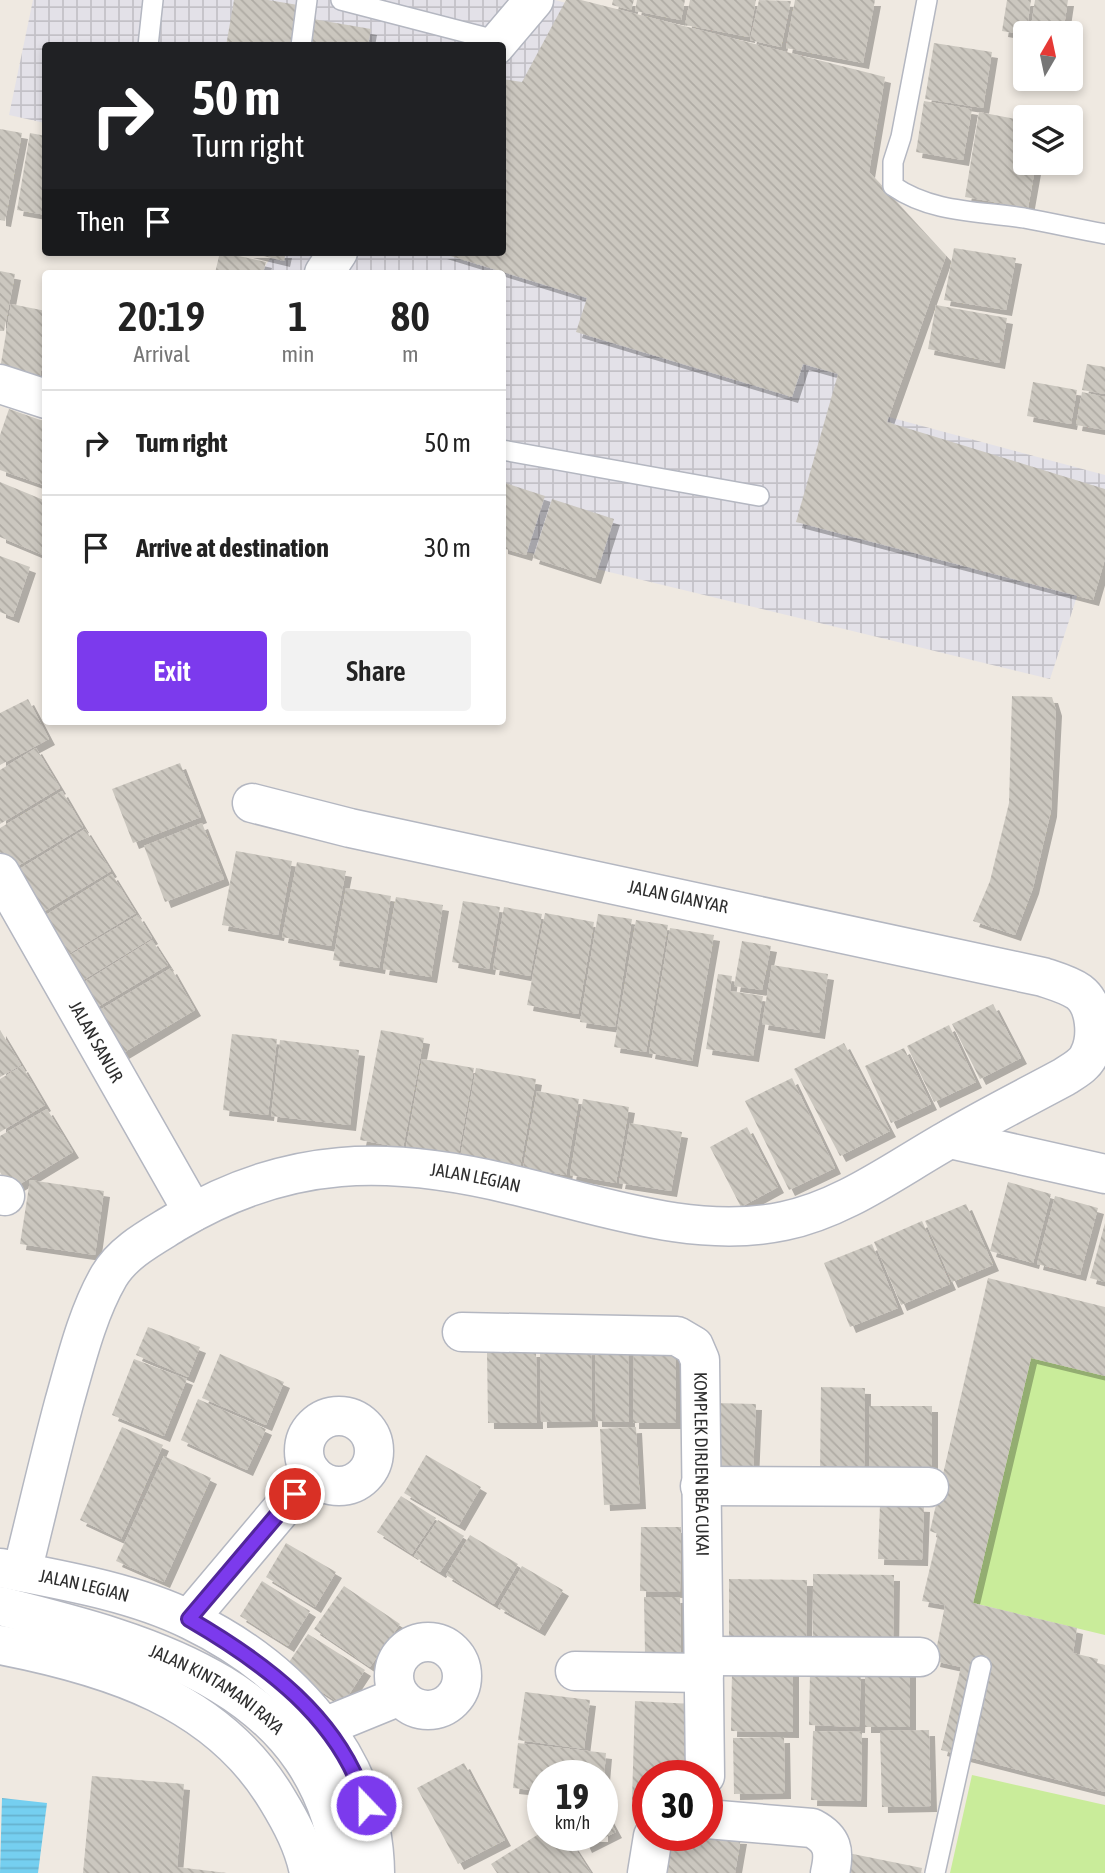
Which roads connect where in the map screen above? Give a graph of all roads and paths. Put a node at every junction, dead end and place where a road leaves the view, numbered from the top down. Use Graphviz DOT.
graph roads {
  1 [pos="153,0"];
  2 [pos="307,0"];
  3 [pos="341,0"];
  4 [pos="534,0"];
  5 [pos="927,0"];
  6 [pos="148,42"];
  7 [pos="302,42"];
  8 [pos="493,42"];
  9 [pos="498,42"];
  10 [pos="1105,234"];
  11 [pos="0,384"];
  12 [pos="42,398"];
  13 [pos="506,451"];
  14 [pos="759,496"];
  15 [pos="252,803"];
  16 [pos="0,873"];
  17 [pos="1092,1011"];
  18 [pos="950,1139"];
  19 [pos="1105,1174"];
  20 [pos="193,1212"];
  21 [pos="462,1332"];
  22 [pos="312,1473"];
  23 [pos="701,1486"];
  24 [pos="929,1487"];
  25 [pos="11,1570"];
  26 [pos="0,1606"];
  27 [pos="189,1619"];
  28 [pos="0,1645"];
  29 [pos="920,1657"];
  30 [pos="705,1664"];
  31 [pos="981,1666"];
  32 [pos="575,1671"];
  33 [pos="400,1696"];
  34 [pos="324,1727"];
  35 [pos="705,1760"];
  36 [pos="723,1820"];
  37 [pos="651,1851"];
  38 [pos="309,1873"];
  39 [pos="342,1873"];
  40 [pos="375,1873"];
  41 [pos="647,1873"];
  42 [pos="830,1873"];
  43 [pos="935,1873"];
  1 -- 6 [label="lane"];
  2 -- 7 [label="lane"];
  3 -- 8 [label="lane"];
  4 -- 9 [label="street"];
  5 -- 10 [label="lane"];
  11 -- 12 [label="street"];
  13 -- 14 [label="lane"];
  15 -- 17 [label="street, JALAN GIANYAR"];
  16 -- 20 [label="street, JALAN SANUR"];
  17 -- 18 [label="street, JALAN LEGIAN"];
  18 -- 19 [label="street"];
  18 -- 20 [label="street, JALAN LEGIAN"];
  20 -- 25 [label="street, JALAN LEGIAN"];
  21 -- 23 [label="street, KOMPLEK DIRJEN BEA CUKAI"];
  22 -- 27 [label="street"];
  23 -- 24 [label="street"];
  23 -- 30 [label="street, KOMPLEK DIRJEN BEA CUKAI"];
  25 -- 27 [label="street, JALAN LEGIAN"];
  26 -- 39 [label="street, JALAN KINTAMANI RAYA"];
  27 -- 34 [label="street, JALAN LEGIAN"];
  28 -- 38 [label="street, JALAN KINTAMANI RAYA"];
  29 -- 30 [label="street"];
  30 -- 32 [label="street"];
  30 -- 35 [label="street, KOMPLEK DIRJEN BEA CUKAI"];
  31 -- 43 [label="lane"];
  33 -- 34 [label="street"];
  34 -- 40 [label="street, JALAN LEGIAN"];
  36 -- 42 [label="street"];
  37 -- 41 [label="street"];
}
